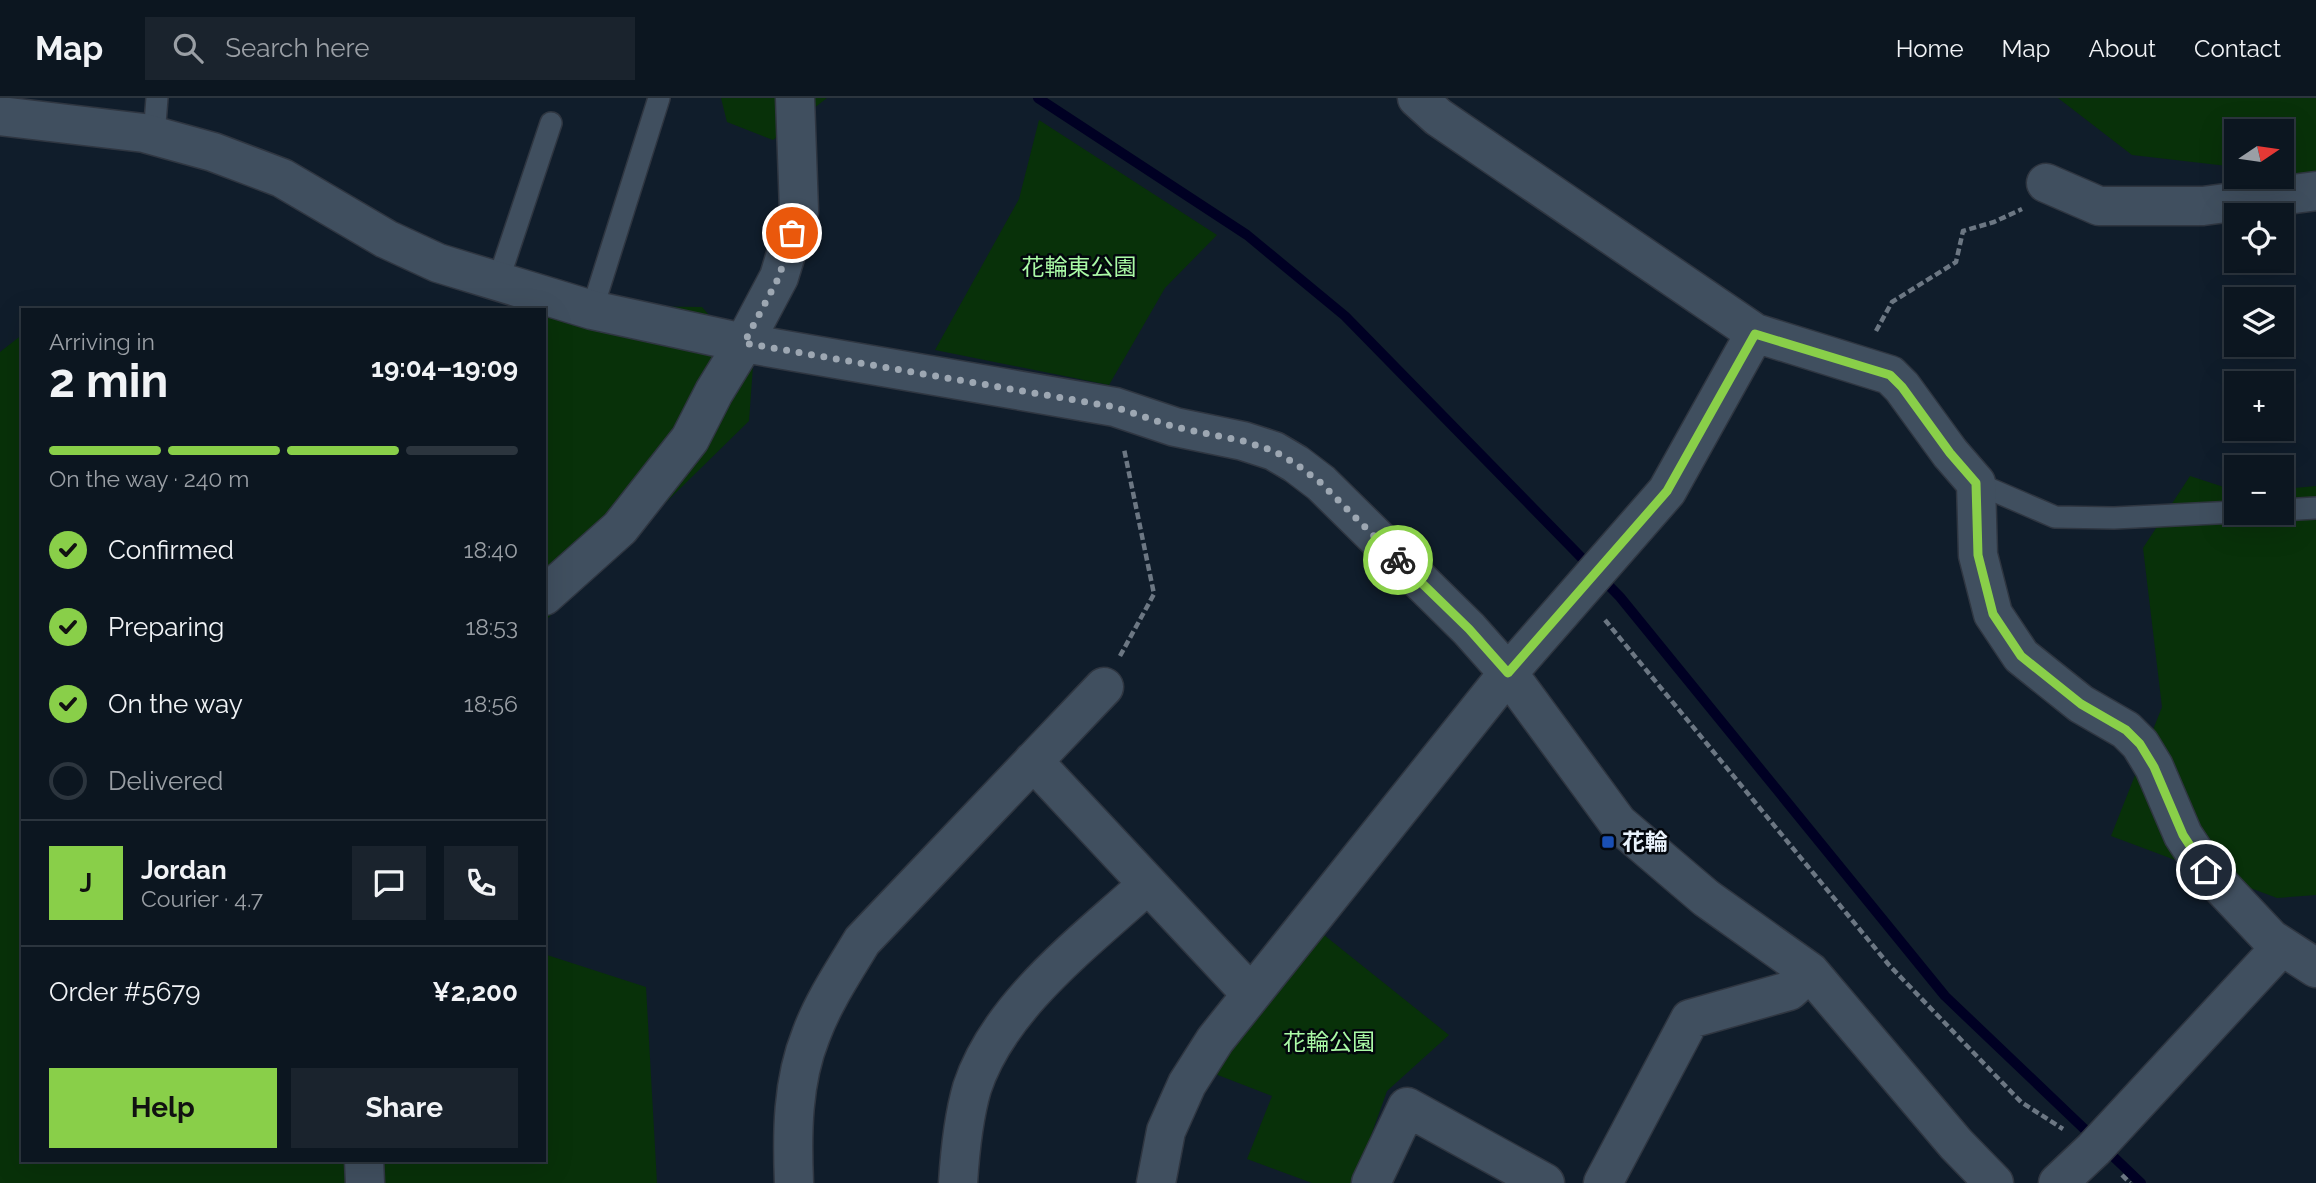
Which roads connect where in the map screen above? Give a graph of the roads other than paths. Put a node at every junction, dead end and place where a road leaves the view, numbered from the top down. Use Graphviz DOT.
graph roads {
  1 [pos="158,98"];
  2 [pos="659,98"];
  3 [pos="795,98"];
  4 [pos="1416,98"];
  5 [pos="0,116"];
  6 [pos="551,123"];
  7 [pos="154,135"];
  8 [pos="2046,183"];
  9 [pos="2316,191"];
  10 [pos="498,281"];
  11 [pos="592,310"];
  12 [pos="1755,334"];
  13 [pos="744,343"];
  14 [pos="1976,483"];
  15 [pos="2316,508"];
  16 [pos="2294,509"];
  17 [pos="2224,513"];
  18 [pos="546,594"];
  19 [pos="1508,673"];
  20 [pos="1104,687"];
  21 [pos="1033,761"];
  22 [pos="1148,884"];
  23 [pos="2282,946"];
  24 [pos="2316,968"];
  25 [pos="1810,972"];
  26 [pos="1251,995"];
  27 [pos="364,1162"];
  28 [pos="365,1183"];
  29 [pos="794,1183"];
  30 [pos="958,1183"];
  31 [pos="1156,1183"];
  32 [pos="1371,1183"];
  33 [pos="1545,1183"];
  34 [pos="1603,1183"];
  35 [pos="1994,1183"];
  36 [pos="2058,1183"];
  1 -- 7 [label="lane"];
  2 -- 11 [label="lane"];
  3 -- 13 [label="street"];
  4 -- 12 [label="street"];
  5 -- 7 [label="street"];
  6 -- 10 [label="lane"];
  7 -- 10 [label="street"];
  8 -- 9 [label="street"];
  10 -- 11 [label="street"];
  11 -- 13 [label="street"];
  12 -- 14 [label="street"];
  12 -- 19 [label="street"];
  13 -- 18 [label="street"];
  13 -- 19 [label="street"];
  14 -- 17 [label="lane"];
  14 -- 23 [label="street"];
  15 -- 16 [label="lane"];
  19 -- 25 [label="street"];
  19 -- 26 [label="street"];
  20 -- 21 [label="street"];
  21 -- 22 [label="street"];
  21 -- 29 [label="street"];
  22 -- 26 [label="street"];
  22 -- 30 [label="street"];
  23 -- 24 [label="street"];
  23 -- 36 [label="street"];
  25 -- 34 [label="street"];
  25 -- 35 [label="street"];
  26 -- 31 [label="street"];
  27 -- 28 [label="street"];
  32 -- 33 [label="street"];
}
